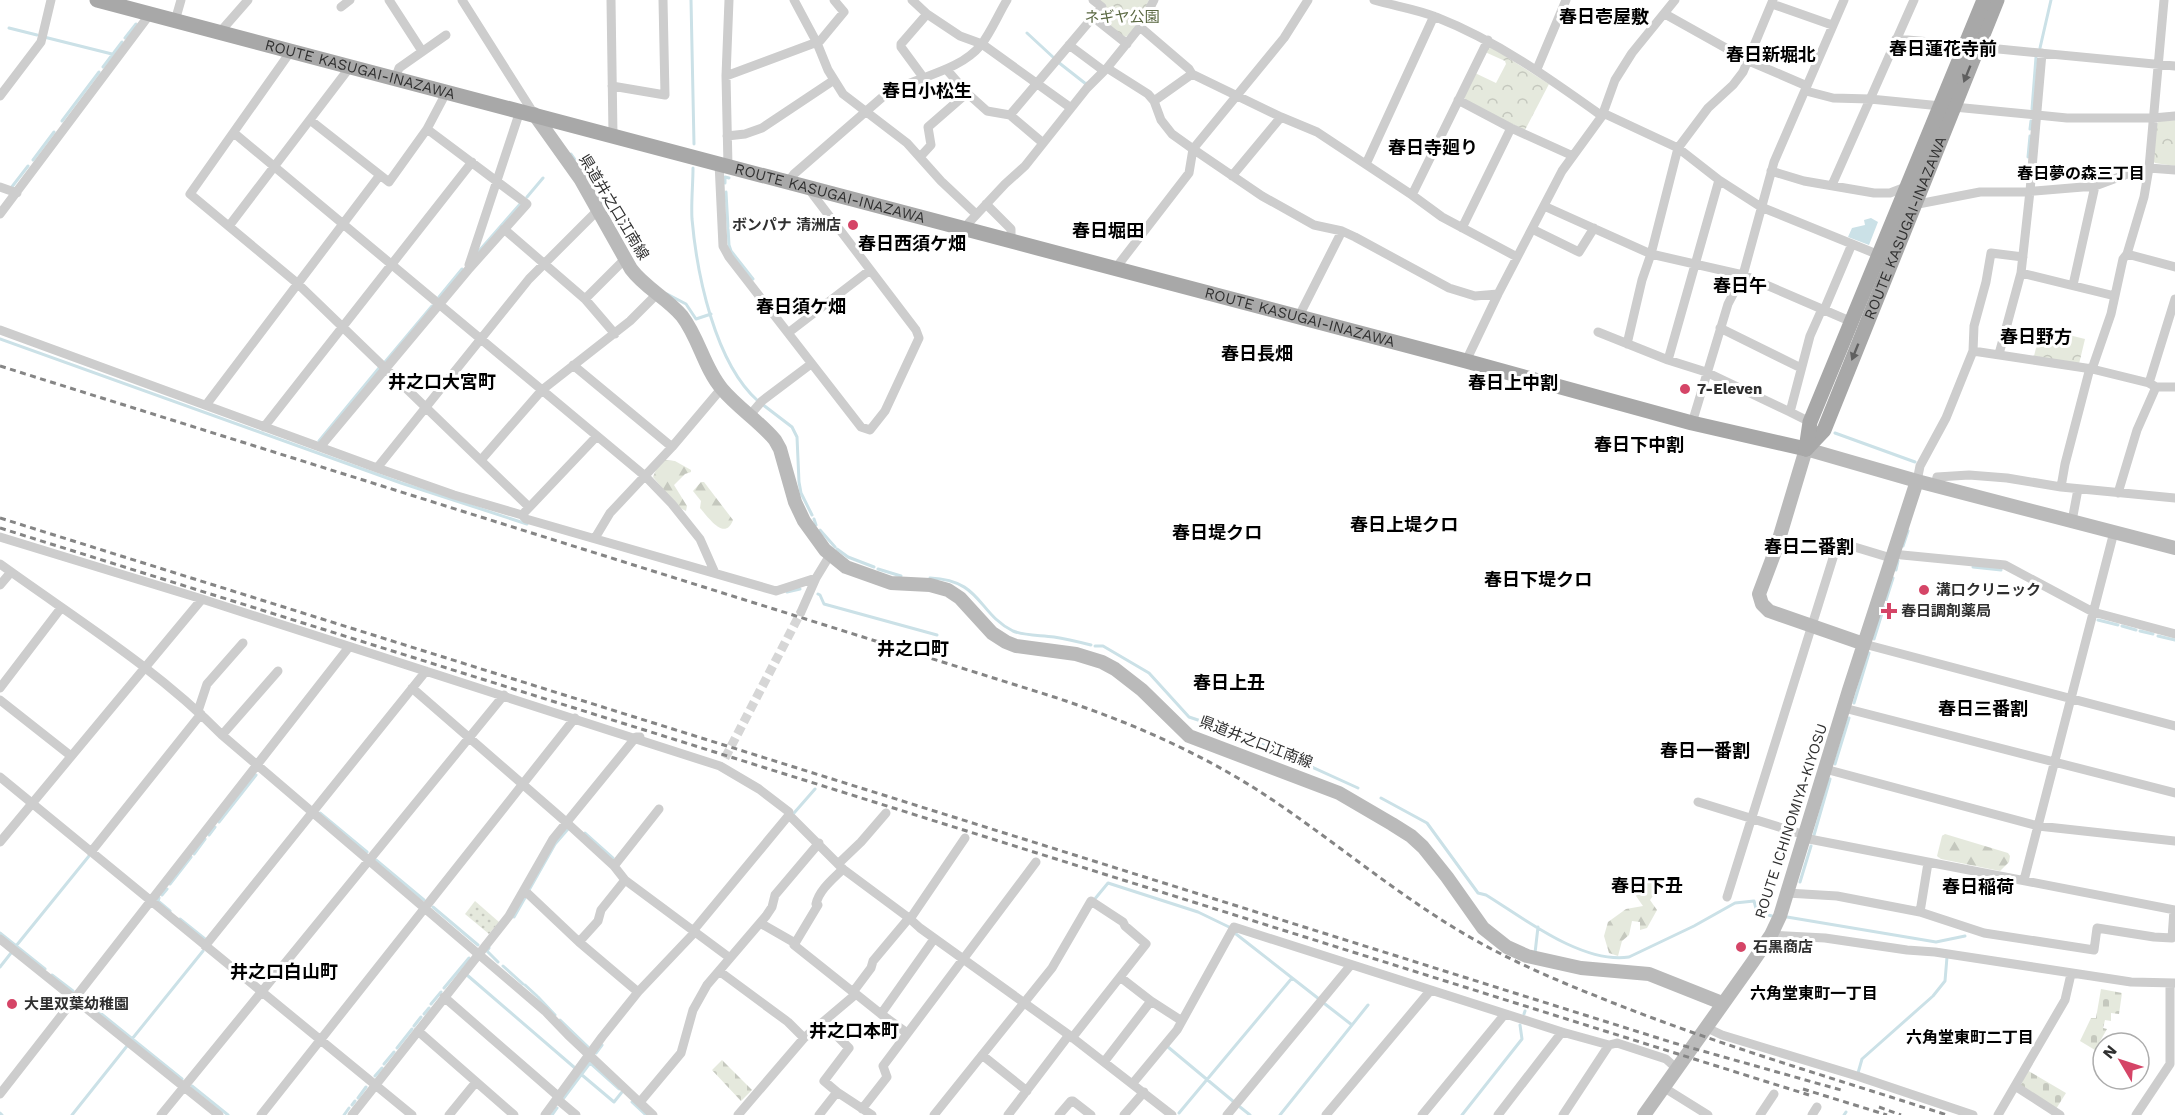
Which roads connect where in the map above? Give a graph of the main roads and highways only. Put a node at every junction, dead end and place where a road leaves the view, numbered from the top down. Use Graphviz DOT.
graph roads {
  1 [pos="1984,0"];
  2 [pos="1998,0"];
  3 [pos="106,1"];
  4 [pos="1972,46"];
  5 [pos="1947,106"];
  6 [pos="527,113"];
  7 [pos="1806,449"];
  8 [pos="1917,481"];
  9 [pos="2175,548"];
  10 [pos="1864,644"];
  11 [pos="1722,1003"];
  12 [pos="1644,1115"];
  1 -- 4 [label="main road, ROUTE KASUGAI-INAZAWA"];
  2 -- 4 [label="main road, ROUTE KASUGAI-INAZAWA"];
  3 -- 6 [label="main road, ROUTE KASUGAI-INAZAWA"];
  4 -- 5 [label="main road, ROUTE KASUGAI-INAZAWA"];
  5 -- 7 [label="main road, ROUTE KASUGAI-INAZAWA"];
  5 -- 7 [label="main road, ROUTE KASUGAI-INAZAWA, one-way"];
  6 -- 7 [label="main road, ROUTE KASUGAI-INAZAWA"];
  6 -- 11 [label="main road, 県道井之口江南線"];
  7 -- 8 [label="main road"];
  7 -- 10 [label="main road"];
  8 -- 9 [label="main road"];
  8 -- 10 [label="main road, ROUTE ICHINOMIYA-KIYOSU"];
  10 -- 11 [label="main road, ROUTE ICHINOMIYA-KIYOSU"];
  11 -- 12 [label="main road, ROUTE ICHINOMIYA-KIYOSU"];
}
